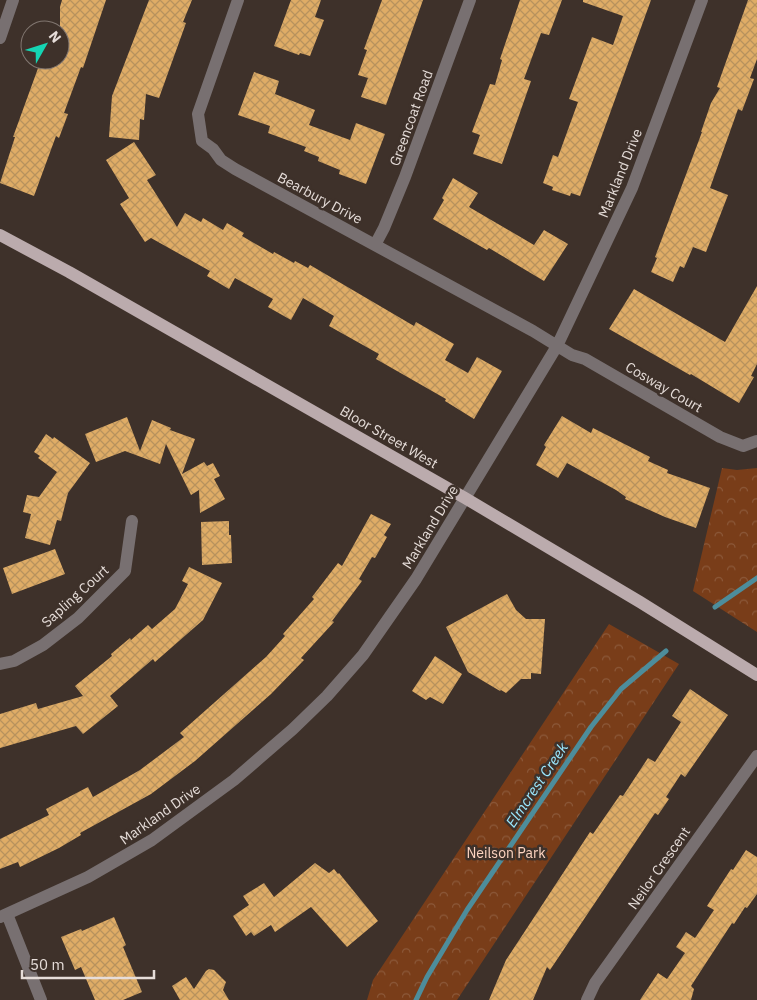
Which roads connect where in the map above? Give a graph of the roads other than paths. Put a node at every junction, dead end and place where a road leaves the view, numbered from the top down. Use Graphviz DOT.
graph roads {
  1 [pos="13,0"];
  2 [pos="238,0"];
  3 [pos="470,0"];
  4 [pos="702,0"];
  5 [pos="0,38"];
  6 [pos="0,234"];
  7 [pos="374,245"];
  8 [pos="558,346"];
  9 [pos="757,441"];
  10 [pos="465,498"];
  11 [pos="132,521"];
  12 [pos="0,664"];
  13 [pos="757,675"];
  14 [pos="757,756"];
  15 [pos="4,916"];
  16 [pos="41,1000"];
  17 [pos="587,1000"];
  1 -- 5 [label="street"];
  2 -- 7 [label="street, Bearbury Drive"];
  3 -- 7 [label="street, Greencoat Road"];
  4 -- 8 [label="street, Markland Drive"];
  6 -- 10 [label="main road, Bloor Street West"];
  7 -- 8 [label="street, Bearbury Drive"];
  8 -- 9 [label="street, Cosway Court"];
  8 -- 10 [label="street, Markland Drive"];
  10 -- 13 [label="main road, Bloor Street West"];
  10 -- 15 [label="street, Markland Drive"];
  11 -- 12 [label="street, Sapling Court"];
  14 -- 17 [label="street, Neilor Crescent"];
  15 -- 16 [label="street"];
}
